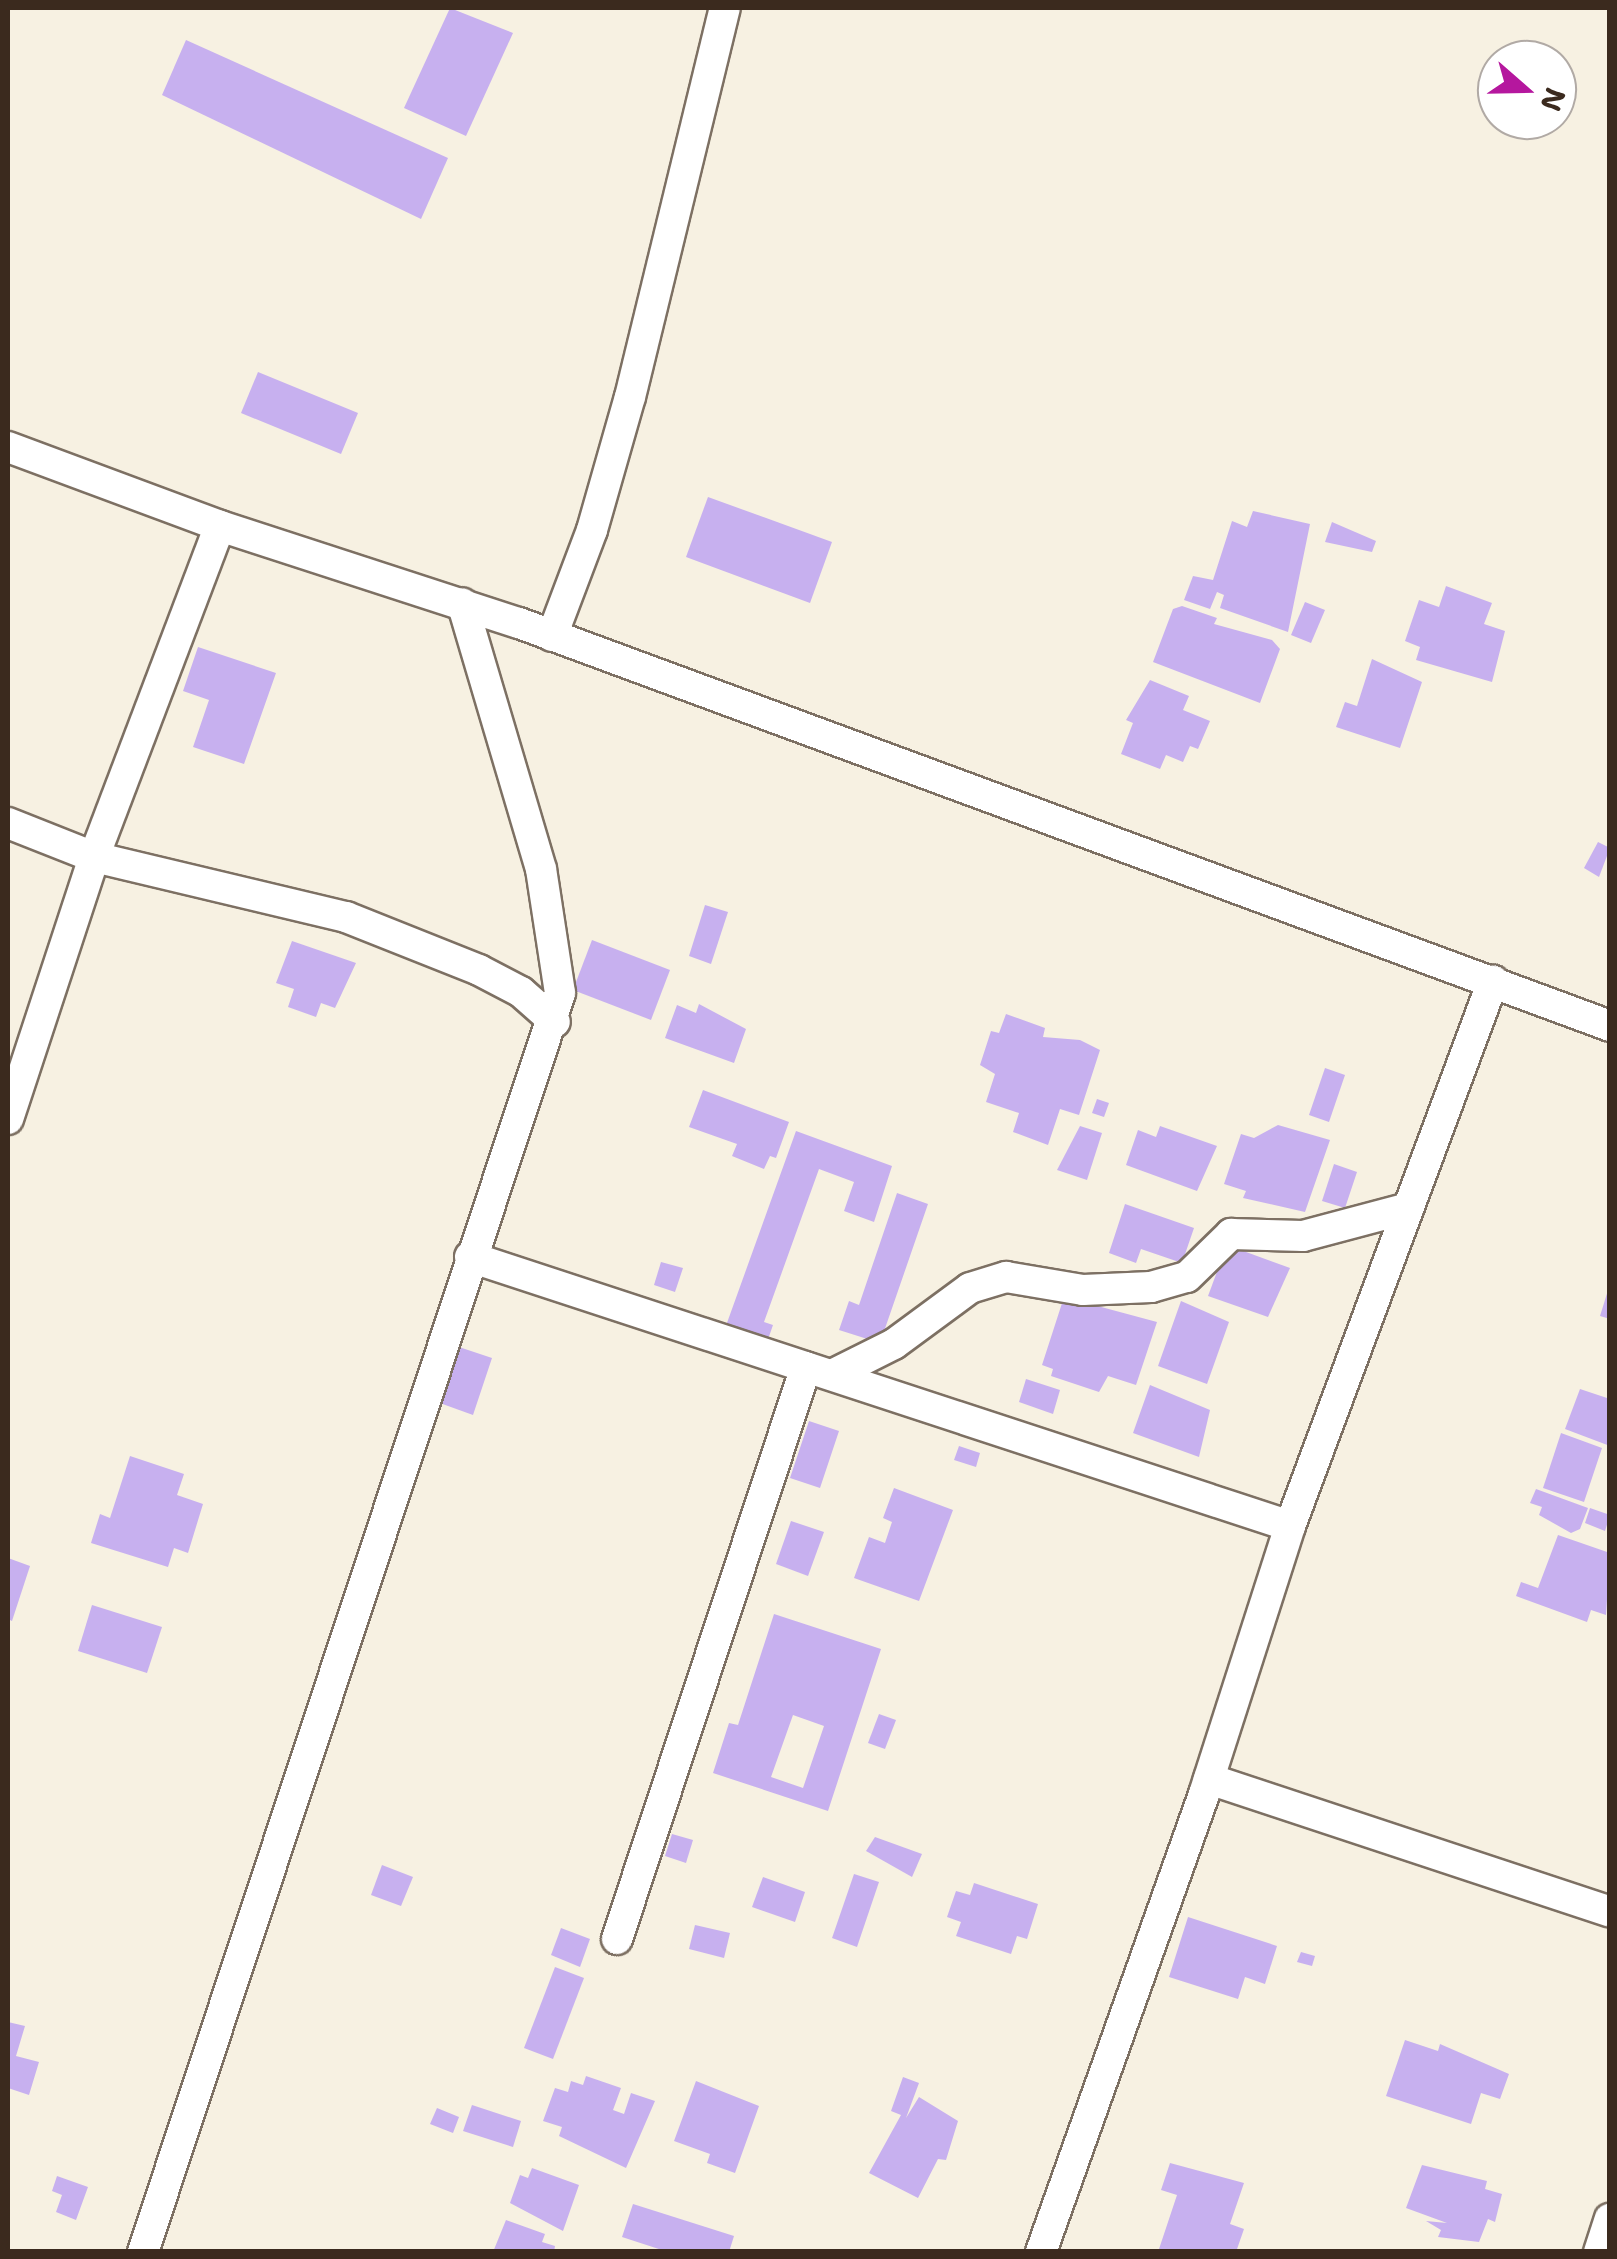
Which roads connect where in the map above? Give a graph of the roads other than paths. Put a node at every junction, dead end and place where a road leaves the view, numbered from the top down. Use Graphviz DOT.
graph roads {
  1 [pos="725,8"];
  2 [pos="8,447"];
  3 [pos="220,526"];
  4 [pos="462,603"];
  5 [pos="552,636"];
  6 [pos="8,823"];
  7 [pos="94,857"];
  8 [pos="1492,982"];
  9 [pos="555,1022"];
  10 [pos="1610,1026"];
  11 [pos="8,1120"];
  12 [pos="1408,1208"];
  13 [pos="470,1256"];
  14 [pos="819,1371"];
  15 [pos="1290,1526"];
  16 [pos="1209,1779"];
  17 [pos="1610,1912"];
  18 [pos="617,1938"];
  19 [pos="1610,2219"];
  20 [pos="143,2252"];
  21 [pos="1041,2252"];
  22 [pos="1599,2252"];
  1 -- 5 [label="street"];
  2 -- 3 [label="street"];
  3 -- 4 [label="street"];
  3 -- 7 [label="street"];
  4 -- 5 [label="street"];
  4 -- 9 [label="street"];
  5 -- 8 [label="street"];
  6 -- 7 [label="street"];
  7 -- 9 [label="street"];
  7 -- 11 [label="street"];
  8 -- 10 [label="street"];
  8 -- 12 [label="street"];
  9 -- 13 [label="street"];
  12 -- 14 [label="street"];
  12 -- 15 [label="street"];
  13 -- 14 [label="street"];
  13 -- 20 [label="street"];
  14 -- 15 [label="street"];
  14 -- 18 [label="street"];
  15 -- 16 [label="street"];
  16 -- 17 [label="street"];
  16 -- 21 [label="street"];
  19 -- 22 [label="street"];
}
